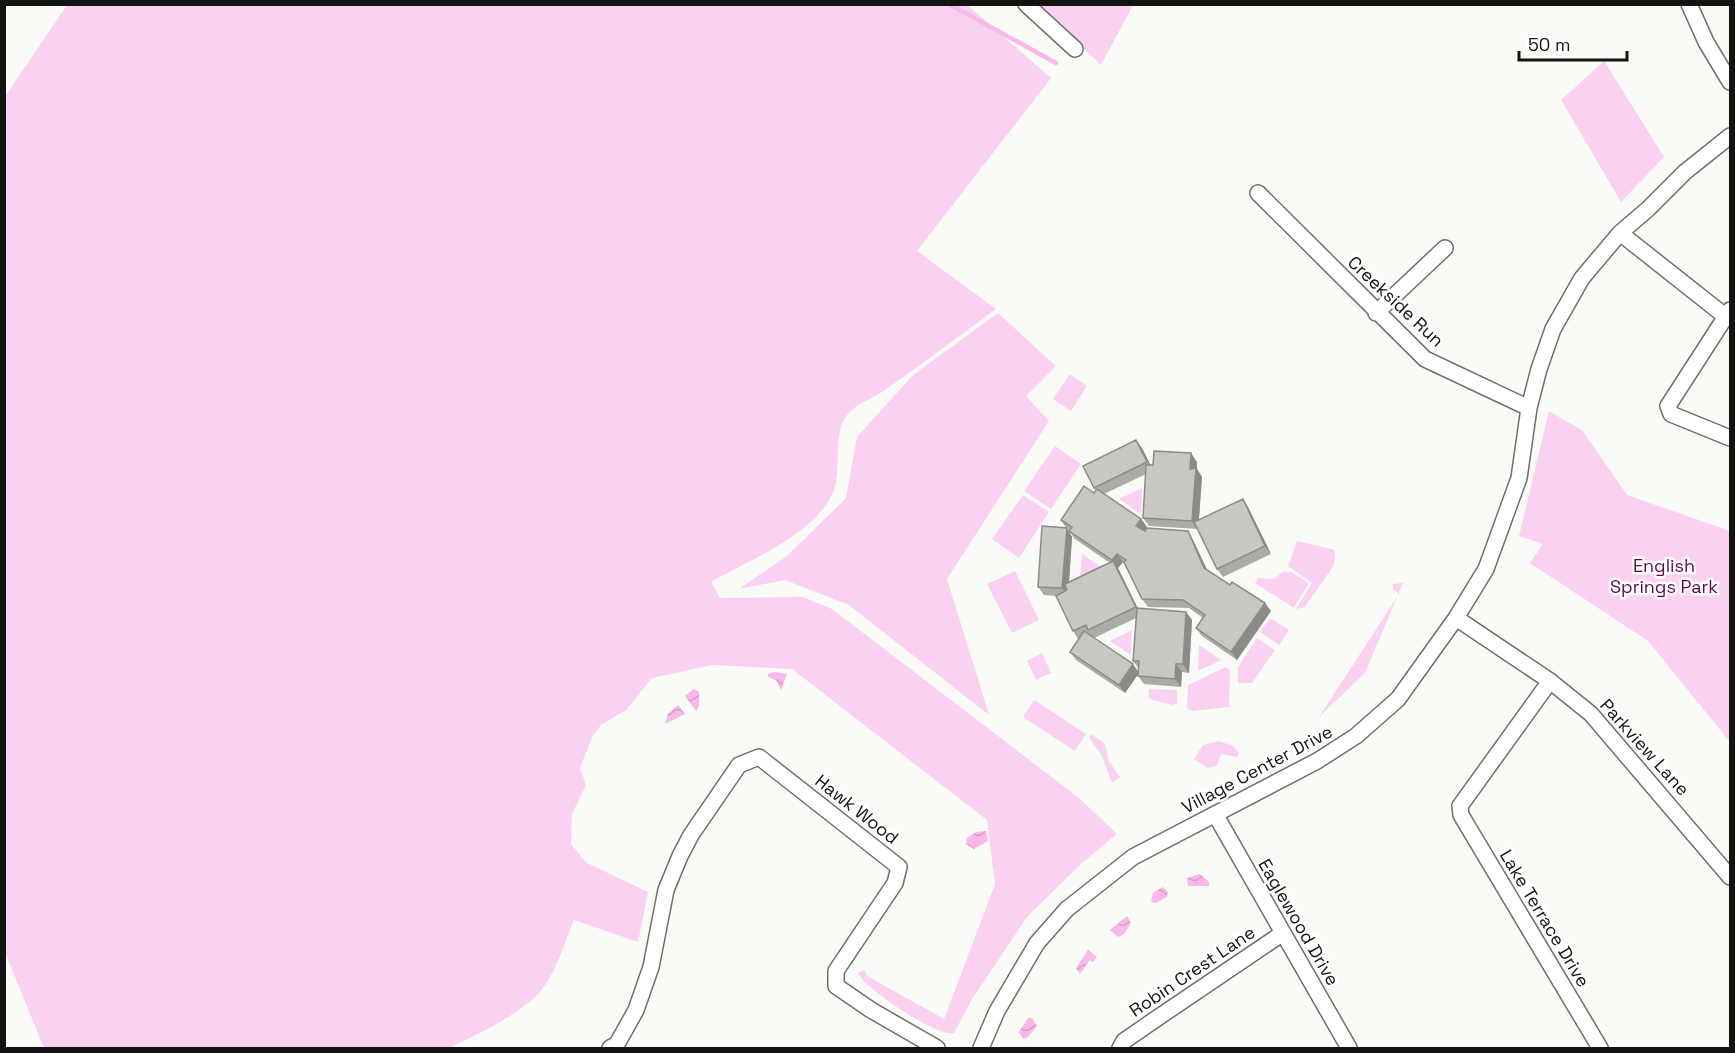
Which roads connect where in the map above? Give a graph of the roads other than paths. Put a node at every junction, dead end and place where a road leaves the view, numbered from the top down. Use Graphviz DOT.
graph roads {
  1 [pos="1026,4"];
  2 [pos="1689,4"];
  3 [pos="1075,49"];
  4 [pos="1731,82"];
  5 [pos="1731,136"];
  6 [pos="1258,193"];
  7 [pos="1620,233"];
  8 [pos="1445,248"];
  9 [pos="1376,313"];
  10 [pos="1728,313"];
  11 [pos="1528,408"];
  12 [pos="1731,438"];
  13 [pos="1456,618"];
  14 [pos="1550,681"];
  15 [pos="1215,814"];
  16 [pos="1731,877"];
  17 [pos="1282,933"];
  18 [pos="1122,1045"];
  19 [pos="616,1047"];
  20 [pos="938,1048"];
  21 [pos="981,1048"];
  22 [pos="1349,1048"];
  23 [pos="1600,1048"];
  1 -- 3 [label="street"];
  2 -- 4 [label="street"];
  5 -- 7 [label="street, Village Center Drive"];
  6 -- 9 [label="street, Creekside Run"];
  7 -- 10 [label="street"];
  7 -- 11 [label="street, Village Center Drive"];
  8 -- 9 [label="street"];
  9 -- 11 [label="street, Creekside Run"];
  10 -- 12 [label="street"];
  11 -- 13 [label="street, Village Center Drive"];
  13 -- 14 [label="street, Parkview Lane"];
  13 -- 15 [label="street, Village Center Drive"];
  14 -- 16 [label="street, Parkview Lane"];
  14 -- 23 [label="street, Lake Terrace Drive"];
  15 -- 17 [label="street, Eaglewood Drive"];
  15 -- 21 [label="street, Village Center Drive"];
  17 -- 18 [label="street, Robin Crest Lane"];
  17 -- 22 [label="street, Eaglewood Drive"];
  19 -- 20 [label="street, Hawk Wood"];
}
